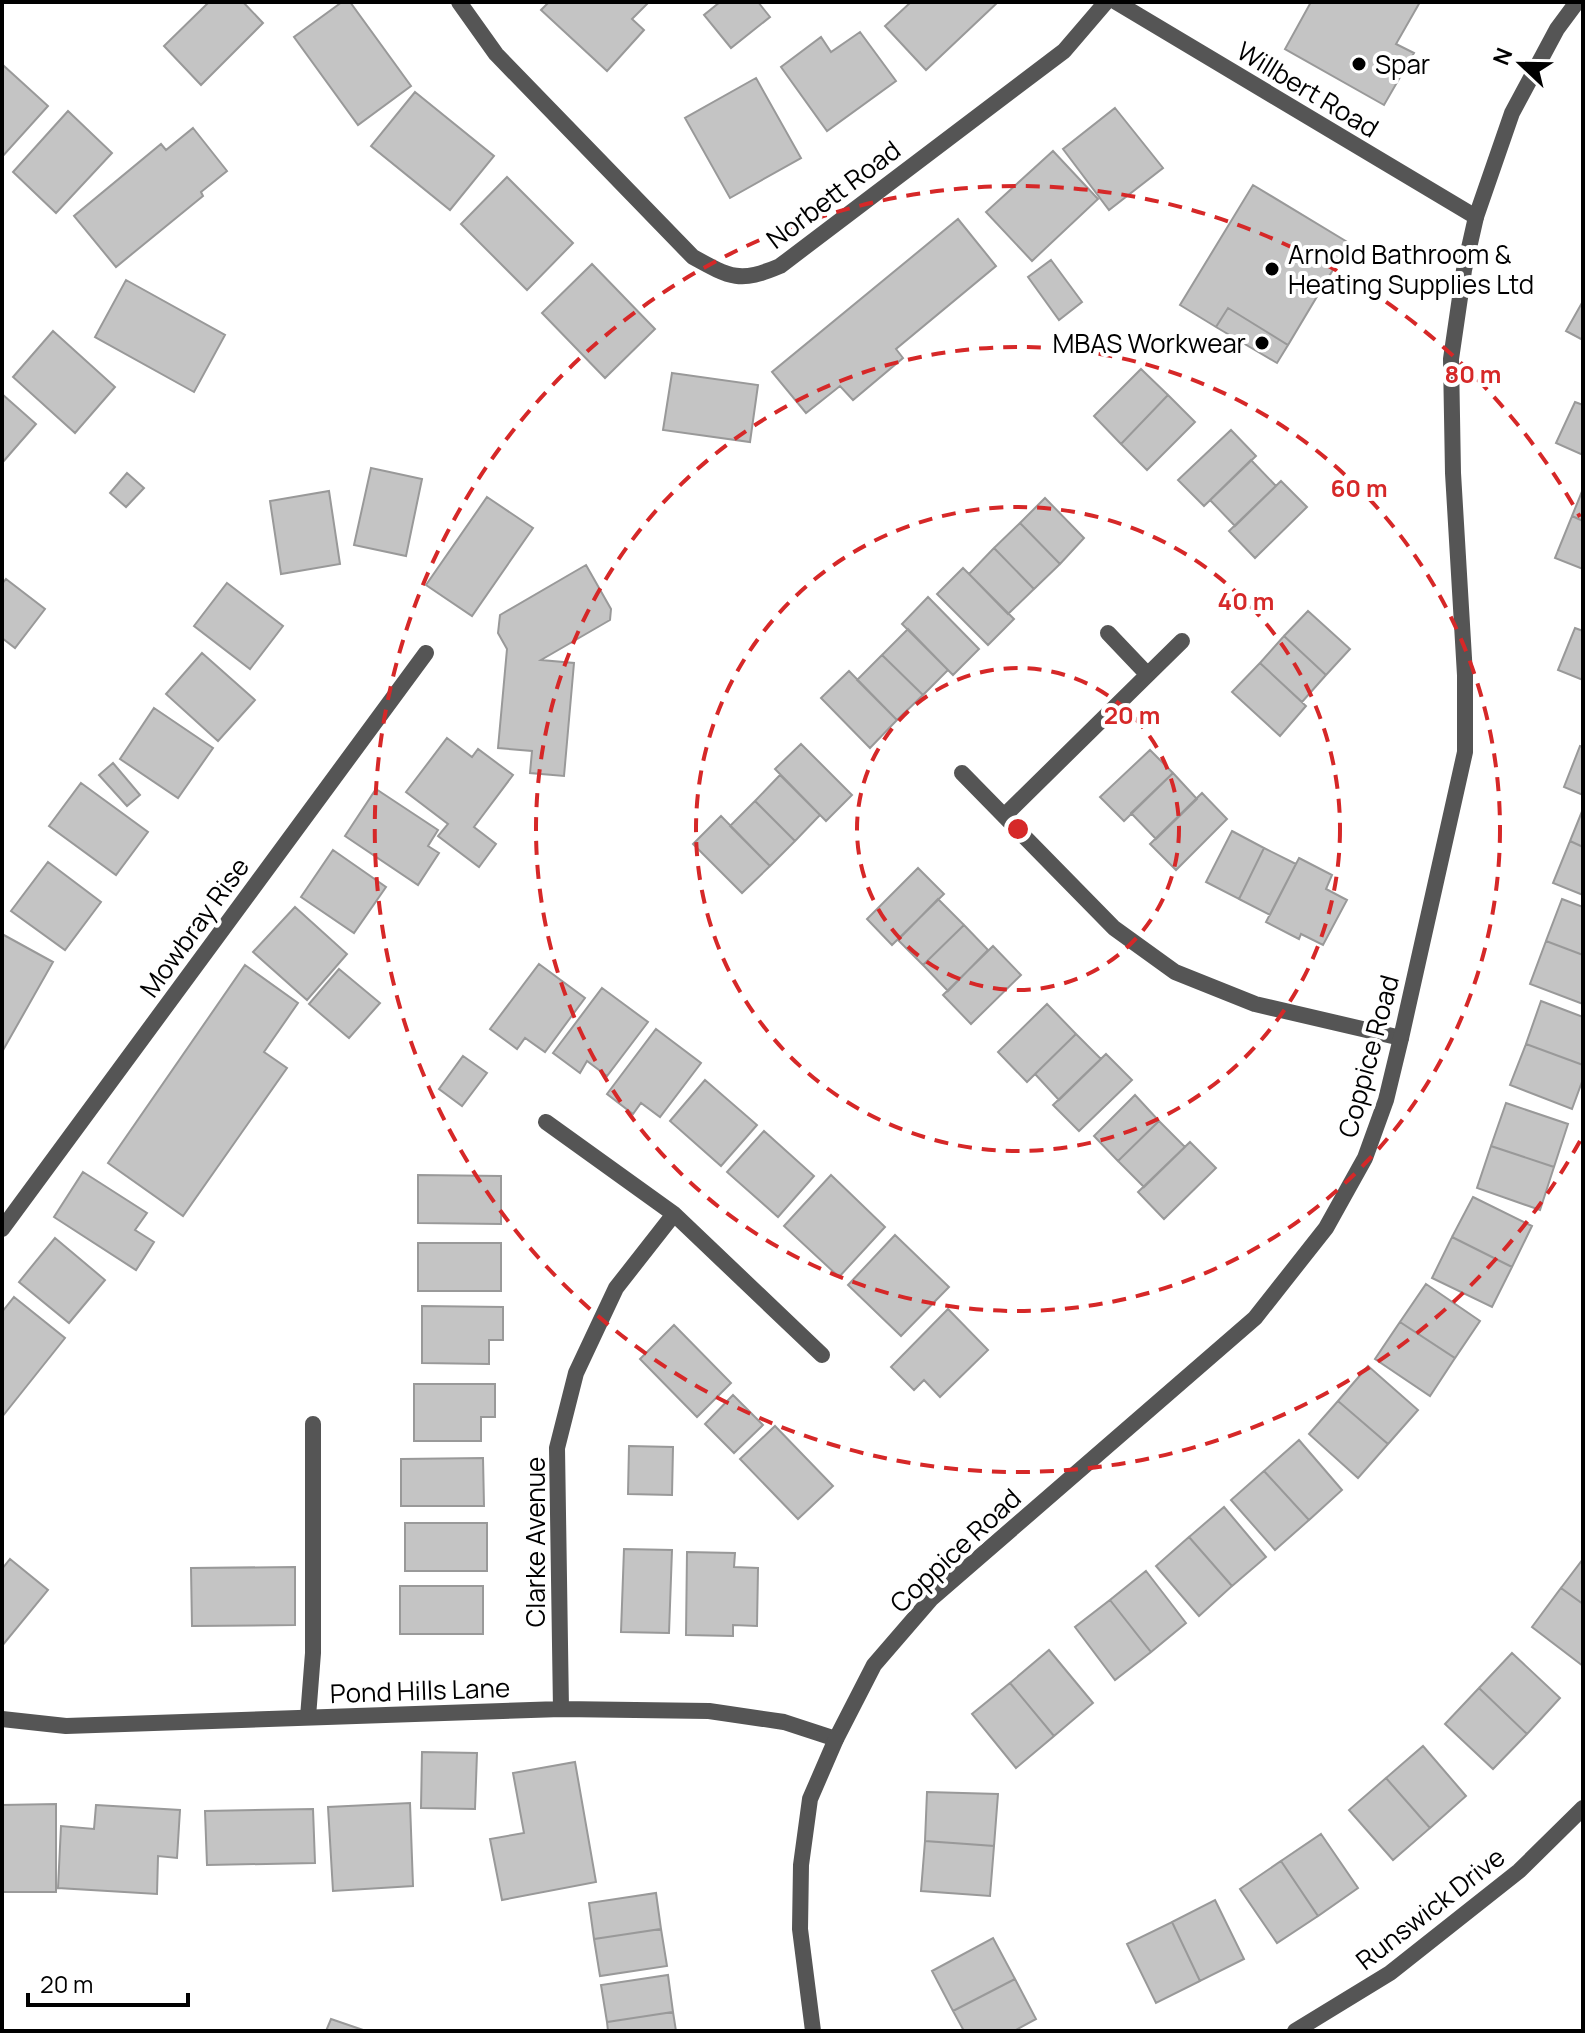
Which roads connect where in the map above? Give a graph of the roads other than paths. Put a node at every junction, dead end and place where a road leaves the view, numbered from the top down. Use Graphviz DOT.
graph roads {
  1 [pos="459,2"];
  2 [pos="1106,2"];
  3 [pos="1116,2"];
  4 [pos="1577,2"];
  5 [pos="1476,217"];
  6 [pos="1108,633"];
  7 [pos="1182,641"];
  8 [pos="426,653"];
  9 [pos="1147,674"];
  10 [pos="962,773"];
  11 [pos="1004,816"];
  12 [pos="1401,1038"];
  13 [pos="546,1122"];
  14 [pos="674,1214"];
  15 [pos="2,1229"];
  16 [pos="822,1355"];
  17 [pos="313,1424"];
  18 [pos="561,1709"];
  19 [pos="308,1717"];
  20 [pos="2,1719"];
  21 [pos="836,1739"];
  22 [pos="1583,1808"];
  23 [pos="813,2031"];
  24 [pos="1295,2031"];
  1 -- 2 [label="street, Norbett Road"];
  3 -- 5 [label="street, Willbert Road"];
  4 -- 5 [label="street, Coppice Road"];
  5 -- 12 [label="street, Coppice Road"];
  6 -- 9 [label="street"];
  7 -- 9 [label="street"];
  8 -- 15 [label="street, Mowbray Rise"];
  9 -- 11 [label="street"];
  10 -- 11 [label="street"];
  11 -- 12 [label="street"];
  12 -- 21 [label="street, Coppice Road"];
  13 -- 14 [label="street"];
  14 -- 16 [label="street"];
  14 -- 18 [label="street, Clarke Avenue"];
  17 -- 19 [label="street"];
  18 -- 19 [label="street, Pond Hills Lane"];
  18 -- 21 [label="street, Pond Hills Lane"];
  19 -- 20 [label="street, Pond Hills Lane"];
  21 -- 23 [label="street, Coppice Road"];
  22 -- 24 [label="street, Runswick Drive"];
}
